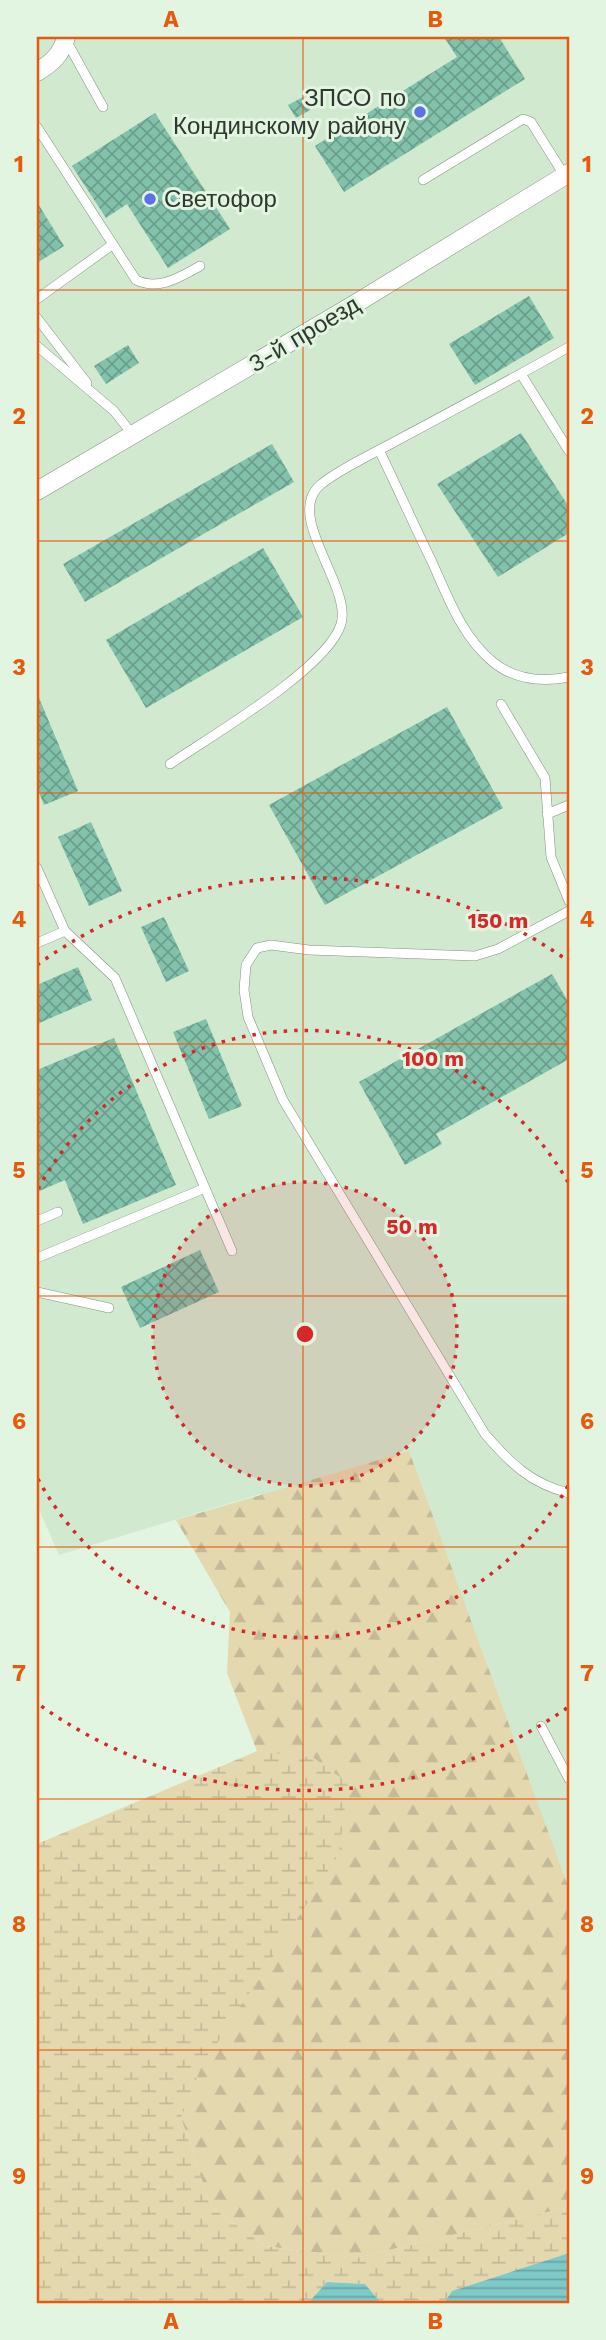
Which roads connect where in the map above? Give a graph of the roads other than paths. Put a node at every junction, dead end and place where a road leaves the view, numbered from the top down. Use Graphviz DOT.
graph roads {
  1 [pos="66,38"];
  2 [pos="37,72"];
  3 [pos="103,107"];
  4 [pos="37,127"];
  5 [pos="568,177"];
  6 [pos="423,180"];
  7 [pos="112,245"];
  8 [pos="200,266"];
  9 [pos="37,299"];
  10 [pos="37,318"];
  11 [pos="37,346"];
  12 [pos="569,347"];
  13 [pos="522,374"];
  14 [pos="94,394"];
  15 [pos="133,435"];
  16 [pos="379,450"];
  17 [pos="569,451"];
  18 [pos="37,491"];
  19 [pos="569,677"];
  20 [pos="501,704"];
  21 [pos="170,764"];
  22 [pos="569,805"];
  23 [pos="547,814"];
  24 [pos="37,868"];
  25 [pos="569,901"];
  26 [pos="569,911"];
  27 [pos="65,931"];
  28 [pos="37,943"];
  29 [pos="205,1188"];
  30 [pos="58,1212"];
  31 [pos="37,1221"];
  32 [pos="232,1251"];
  33 [pos="37,1258"];
  34 [pos="37,1292"];
  35 [pos="109,1308"];
  36 [pos="569,1493"];
  37 [pos="541,1727"];
  38 [pos="569,1779"];
  1 -- 2 [label="street"];
  1 -- 3 [label="lane"];
  4 -- 7 [label="lane"];
  5 -- 6 [label="lane"];
  5 -- 15 [label="street, 3-й проезд"];
  7 -- 8 [label="lane"];
  7 -- 9 [label="lane"];
  10 -- 14 [label="lane"];
  11 -- 14 [label="lane"];
  12 -- 13 [label="lane"];
  13 -- 16 [label="lane"];
  13 -- 17 [label="lane"];
  14 -- 15 [label="lane"];
  15 -- 18 [label="street, 3-й проезд"];
  16 -- 19 [label="lane"];
  16 -- 21 [label="lane"];
  20 -- 23 [label="lane"];
  22 -- 23 [label="lane"];
  23 -- 25 [label="lane"];
  24 -- 27 [label="lane"];
  26 -- 36 [label="lane"];
  27 -- 28 [label="lane"];
  27 -- 29 [label="lane"];
  29 -- 32 [label="lane"];
  29 -- 33 [label="lane"];
  30 -- 31 [label="lane"];
  34 -- 35 [label="lane"];
  37 -- 38 [label="lane"];
}
